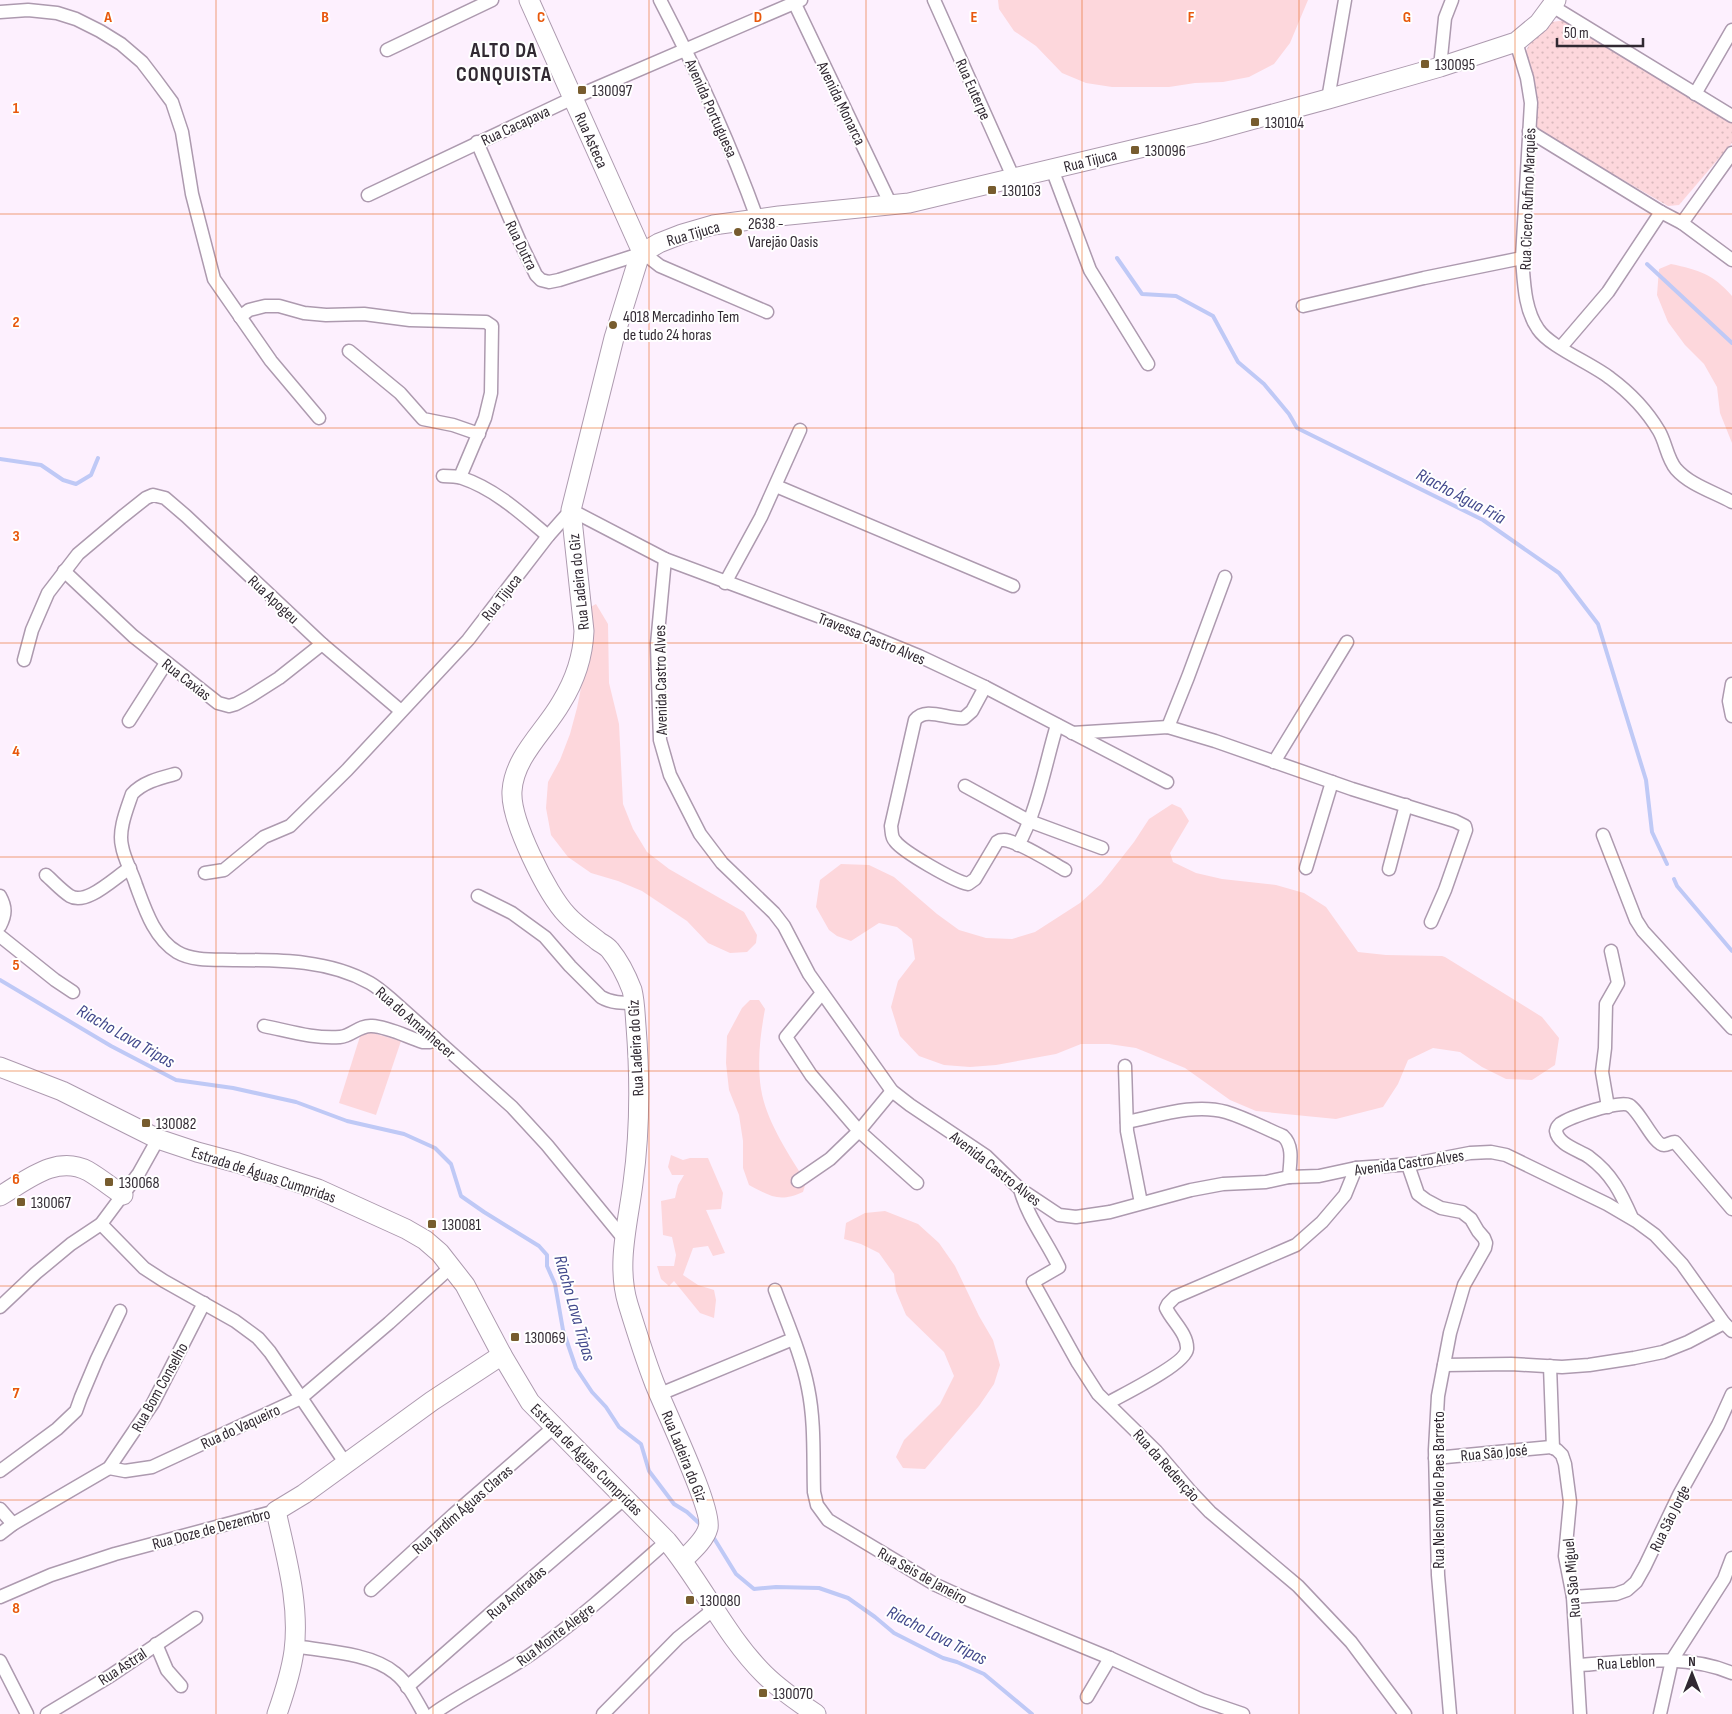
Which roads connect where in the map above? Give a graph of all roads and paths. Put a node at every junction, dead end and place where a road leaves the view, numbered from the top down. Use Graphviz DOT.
graph roads {
  1 [pos="492,0"];
  2 [pos="529,0"];
  3 [pos="660,0"];
  4 [pos="934,0"];
  5 [pos="1345,0"];
  6 [pos="1452,0"];
  7 [pos="796,1"];
  8 [pos="1554,3"];
  9 [pos="0,12"];
  10 [pos="1732,30"];
  11 [pos="1516,42"];
  12 [pos="387,50"];
  13 [pos="686,50"];
  14 [pos="1440,67"];
  15 [pos="1695,94"];
  16 [pos="573,98"];
  17 [pos="1328,99"];
  18 [pos="1732,116"];
  19 [pos="1529,131"];
  20 [pos="477,142"];
  21 [pos="1732,153"];
  22 [pos="1052,169"];
  23 [pos="1014,179"];
  24 [pos="368,195"];
  25 [pos="891,205"];
  26 [pos="1661,212"];
  27 [pos="757,218"];
  28 [pos="1682,223"];
  29 [pos="641,253"];
  30 [pos="1522,258"];
  31 [pos="1732,260"];
  32 [pos="1303,306"];
  33 [pos="767,312"];
  34 [pos="240,317"];
  35 [pos="1561,347"];
  36 [pos="349,351"];
  37 [pos="1148,364"];
  38 [pos="318,418"];
  39 [pos="800,430"];
  40 [pos="479,434"];
  41 [pos="443,476"];
  42 [pos="460,477"];
  43 [pos="776,486"];
  44 [pos="1732,502"];
  45 [pos="571,510"];
  46 [pos="548,536"];
  47 [pos="665,559"];
  48 [pos="64,571"];
  49 [pos="1225,576"];
  50 [pos="725,583"];
  51 [pos="1013,586"];
  52 [pos="1347,642"];
  53 [pos="322,644"];
  54 [pos="24,660"];
  55 [pos="166,663"];
  56 [pos="1732,684"];
  57 [pos="985,687"];
  58 [pos="401,711"];
  59 [pos="1732,716"];
  60 [pos="129,721"];
  61 [pos="1057,725"];
  62 [pos="1168,728"];
  63 [pos="1072,733"];
  64 [pos="1274,762"];
  65 [pos="175,774"];
  66 [pos="1167,782"];
  67 [pos="1332,782"];
  68 [pos="965,786"];
  69 [pos="1406,805"];
  70 [pos="1029,821"];
  71 [pos="1603,835"];
  72 [pos="1018,845"];
  73 [pos="1102,848"];
  74 [pos="130,868"];
  75 [pos="1306,868"];
  76 [pos="1389,869"];
  77 [pos="1065,870"];
  78 [pos="205,873"];
  79 [pos="46,875"];
  80 [pos="0,896"];
  81 [pos="478,896"];
  82 [pos="1431,922"];
  83 [pos="0,926"];
  84 [pos="0,936"];
  85 [pos="1611,951"];
  86 [pos="72,992"];
  87 [pos="822,993"];
  88 [pos="634,1003"];
  89 [pos="264,1026"];
  90 [pos="1732,1028"];
  91 [pos="436,1038"];
  92 [pos="1125,1066"];
  93 [pos="0,1067"];
  94 [pos="892,1091"];
  95 [pos="1608,1107"];
  96 [pos="1127,1122"];
  97 [pos="859,1131"];
  98 [pos="158,1139"];
  99 [pos="1408,1165"];
  100 [pos="1356,1168"];
  101 [pos="1290,1178"];
  102 [pos="798,1182"];
  103 [pos="917,1183"];
  104 [pos="1020,1189"];
  105 [pos="123,1195"];
  106 [pos="0,1196"];
  107 [pos="1140,1204"];
  108 [pos="1732,1209"];
  109 [pos="1632,1218"];
  110 [pos="101,1224"];
  111 [pos="624,1239"];
  112 [pos="452,1266"];
  113 [pos="774,1290"];
  114 [pos="204,1303"];
  115 [pos="0,1307"];
  116 [pos="120,1311"];
  117 [pos="1728,1327"];
  118 [pos="793,1339"];
  119 [pos="502,1355"];
  120 [pos="1444,1365"];
  121 [pos="1550,1366"];
  122 [pos="660,1394"];
  123 [pos="1732,1394"];
  124 [pos="301,1398"];
  125 [pos="1108,1403"];
  126 [pos="553,1428"];
  127 [pos="1553,1448"];
  128 [pos="1435,1458"];
  129 [pos="346,1464"];
  130 [pos="109,1468"];
  131 [pos="0,1471"];
  132 [pos="625,1498"];
  133 [pos="0,1509"];
  134 [pos="276,1511"];
  135 [pos="13,1524"];
  136 [pos="0,1534"];
  137 [pos="667,1541"];
  138 [pos="1732,1558"];
  139 [pos="683,1560"];
  140 [pos="1728,1581"];
  141 [pos="371,1590"];
  142 [pos="0,1597"];
  143 [pos="1573,1597"];
  144 [pos="714,1609"];
  145 [pos="196,1618"];
  146 [pos="156,1644"];
  147 [pos="294,1646"];
  148 [pos="1110,1658"];
  149 [pos="1672,1660"];
  150 [pos="0,1661"];
  151 [pos="1578,1665"];
  152 [pos="1732,1673"];
  153 [pos="181,1686"];
  154 [pos="407,1687"];
  155 [pos="1087,1697"];
  156 [pos="27,1714"];
  157 [pos="47,1714"];
  158 [pos="277,1714"];
  159 [pos="424,1714"];
  160 [pos="433,1714"];
  161 [pos="603,1714"];
  162 [pos="816,1714"];
  163 [pos="1243,1714"];
  164 [pos="1405,1714"];
  165 [pos="1450,1714"];
  166 [pos="1580,1714"];
  167 [pos="1660,1714"];
  1 -- 12 [label="street"];
  2 -- 16 [label="street, Rua Asteca"];
  3 -- 13 [label="street, Avenida Portuguesa"];
  4 -- 23 [label="street, Rua Euterpe"];
  5 -- 17 [label="street"];
  6 -- 14 [label="street"];
  7 -- 13 [label="street, Rua Cacapava"];
  7 -- 25 [label="street, Avenida Monarca"];
  8 -- 11 [label="street, Rua Tijuca"];
  8 -- 15 [label="street"];
  9 -- 34 [label="street"];
  10 -- 15 [label="street"];
  11 -- 14 [label="street, Rua Tijuca"];
  11 -- 19 [label="street, Rua Cicero Rufino Marquês"];
  13 -- 16 [label="street, Rua Cacapava"];
  13 -- 27 [label="street, Avenida Portuguesa"];
  14 -- 17 [label="street, Rua Tijuca"];
  15 -- 18 [label="street"];
  16 -- 20 [label="street, Rua Cacapava"];
  16 -- 29 [label="street, Rua Asteca"];
  17 -- 22 [label="street, Rua Tijuca"];
  19 -- 26 [label="street"];
  19 -- 30 [label="street, Rua Cicero Rufino Marquês"];
  20 -- 24 [label="street, Rua Cacapava"];
  20 -- 29 [label="street, Rua Dutra"];
  21 -- 28 [label="street"];
  22 -- 23 [label="street, Rua Tijuca"];
  22 -- 37 [label="street"];
  23 -- 25 [label="street, Rua Tijuca"];
  25 -- 27 [label="street, Rua Tijuca"];
  26 -- 28 [label="street"];
  26 -- 35 [label="street"];
  27 -- 29 [label="street, Rua Tijuca"];
  28 -- 31 [label="street"];
  29 -- 33 [label="street"];
  29 -- 45 [label="street, Rua Tijuca"];
  30 -- 32 [label="street"];
  30 -- 35 [label="street, Rua Cicero Rufino Marquês"];
  34 -- 38 [label="street"];
  34 -- 40 [label="street"];
  35 -- 44 [label="street, Rua Cicero Rufino Marquês"];
  36 -- 40 [label="street"];
  39 -- 43 [label="street"];
  40 -- 42 [label="street"];
  41 -- 42 [label="street"];
  42 -- 46 [label="street"];
  43 -- 50 [label="street"];
  43 -- 51 [label="street"];
  45 -- 46 [label="street, Rua Tijuca"];
  45 -- 47 [label="street, Travessa Castro Alves"];
  45 -- 88 [label="street, Rua Ladeira do Giz"];
  46 -- 58 [label="street, Rua Tijuca"];
  47 -- 50 [label="street, Travessa Castro Alves"];
  47 -- 87 [label="street, Avenida Castro Alves"];
  48 -- 53 [label="street, Rua Apogeu"];
  48 -- 54 [label="street"];
  48 -- 55 [label="street, Rua Caxias"];
  49 -- 62 [label="street"];
  50 -- 57 [label="street, Travessa Castro Alves"];
  52 -- 64 [label="street"];
  53 -- 55 [label="street, Rua Caxias"];
  53 -- 58 [label="street, Rua Apogeu"];
  55 -- 60 [label="street"];
  56 -- 59 [label="street"];
  57 -- 61 [label="street, Travessa Castro Alves"];
  57 -- 72 [label="street"];
  58 -- 78 [label="street, Rua Tijuca"];
  61 -- 63 [label="street, Travessa Castro Alves"];
  61 -- 70 [label="street"];
  62 -- 63 [label="street"];
  62 -- 64 [label="street"];
  63 -- 66 [label="street, Travessa Castro Alves"];
  64 -- 67 [label="street"];
  65 -- 74 [label="street, Rua do Amanhecer"];
  67 -- 69 [label="street"];
  67 -- 75 [label="street"];
  68 -- 70 [label="street"];
  69 -- 76 [label="street"];
  69 -- 82 [label="street"];
  70 -- 72 [label="street"];
  70 -- 73 [label="street"];
  71 -- 90 [label="street"];
  72 -- 77 [label="street"];
  74 -- 79 [label="street"];
  74 -- 91 [label="street, Rua do Amanhecer"];
  80 -- 83 [label="street"];
  81 -- 88 [label="street"];
  84 -- 86 [label="street"];
  85 -- 95 [label="street"];
  87 -- 94 [label="street, Avenida Castro Alves"];
  87 -- 97 [label="street"];
  88 -- 111 [label="street, Rua Ladeira do Giz"];
  89 -- 91 [label="street"];
  91 -- 111 [label="street, Rua do Amanhecer"];
  92 -- 96 [label="street"];
  93 -- 98 [label="street, Estrada de Águas Cumpridas"];
  94 -- 97 [label="street"];
  94 -- 104 [label="street, Avenida Castro Alves"];
  95 -- 108 [label="street"];
  95 -- 109 [label="street"];
  96 -- 101 [label="street"];
  96 -- 107 [label="street"];
  97 -- 102 [label="street"];
  97 -- 103 [label="street"];
  98 -- 105 [label="street"];
  98 -- 112 [label="street, Estrada de Águas Cumpridas"];
  99 -- 100 [label="street, Avenida Castro Alves"];
  99 -- 109 [label="street, Avenida Castro Alves"];
  99 -- 120 [label="street, Rua Nelson Melo Paes Barreto"];
  100 -- 101 [label="street, Avenida Castro Alves"];
  100 -- 125 [label="street"];
  101 -- 107 [label="street, Avenida Castro Alves"];
  104 -- 107 [label="street, Avenida Castro Alves"];
  104 -- 125 [label="street, Rua da Redenção"];
  105 -- 106 [label="street"];
  105 -- 110 [label="street"];
  109 -- 117 [label="street, Avenida Castro Alves"];
  110 -- 114 [label="street"];
  110 -- 115 [label="street"];
  111 -- 122 [label="street, Rua Ladeira do Giz"];
  112 -- 119 [label="street, Estrada de Águas Cumpridas"];
  112 -- 124 [label="street, Rua do Vaqueiro"];
  113 -- 118 [label="street, Rua Seis de Janeiro"];
  114 -- 124 [label="street"];
  114 -- 130 [label="street, Rua Bom Conselho"];
  116 -- 131 [label="street"];
  117 -- 121 [label="street"];
  118 -- 122 [label="street"];
  118 -- 148 [label="street, Rua Seis de Janeiro"];
  119 -- 126 [label="street, Estrada de Águas Cumpridas"];
  119 -- 129 [label="street, Rua Doze de Dezembro"];
  120 -- 121 [label="street"];
  120 -- 128 [label="street, Rua Nelson Melo Paes Barreto"];
  121 -- 127 [label="street"];
  122 -- 139 [label="street, Rua Ladeira do Giz"];
  123 -- 143 [label="street, Rua São Jorge"];
  124 -- 129 [label="street"];
  124 -- 130 [label="street, Rua do Vaqueiro"];
  125 -- 164 [label="street, Rua da Redenção"];
  126 -- 132 [label="street, Estrada de Águas Cumpridas"];
  126 -- 141 [label="street, Rua Jardim Águas Claras"];
  127 -- 128 [label="street, Rua São José"];
  127 -- 143 [label="street, Rua São Miguel"];
  128 -- 165 [label="street, Rua Nelson Melo Paes Barreto"];
  129 -- 134 [label="street, Rua Doze de Dezembro"];
  130 -- 135 [label="street"];
  132 -- 137 [label="street, Estrada de Águas Cumpridas"];
  132 -- 154 [label="street, Rua Andradas"];
  133 -- 135 [label="street"];
  134 -- 142 [label="street, Rua Doze de Dezembro"];
  134 -- 147 [label="street"];
  135 -- 136 [label="street"];
  137 -- 139 [label="street, Estrada de Águas Cumpridas"];
  137 -- 160 [label="street, Rua Monte Alegre"];
  138 -- 140 [label="street"];
  139 -- 144 [label="street, Estrada de Águas Cumpridas"];
  140 -- 149 [label="street"];
  143 -- 151 [label="street, Rua São Miguel"];
  144 -- 161 [label="street"];
  144 -- 162 [label="street, Estrada de Águas Cumpridas"];
  145 -- 146 [label="street, Rua Astral"];
  146 -- 153 [label="street"];
  146 -- 157 [label="street, Rua Astral"];
  147 -- 154 [label="street"];
  147 -- 158 [label="street"];
  148 -- 155 [label="street"];
  148 -- 163 [label="street, Rua Seis de Janeiro"];
  149 -- 151 [label="street, Rua Leblon"];
  149 -- 152 [label="street, Rua Leblon"];
  149 -- 167 [label="street"];
  150 -- 156 [label="street"];
  151 -- 166 [label="street, Rua São Miguel"];
  154 -- 159 [label="street"];
}
